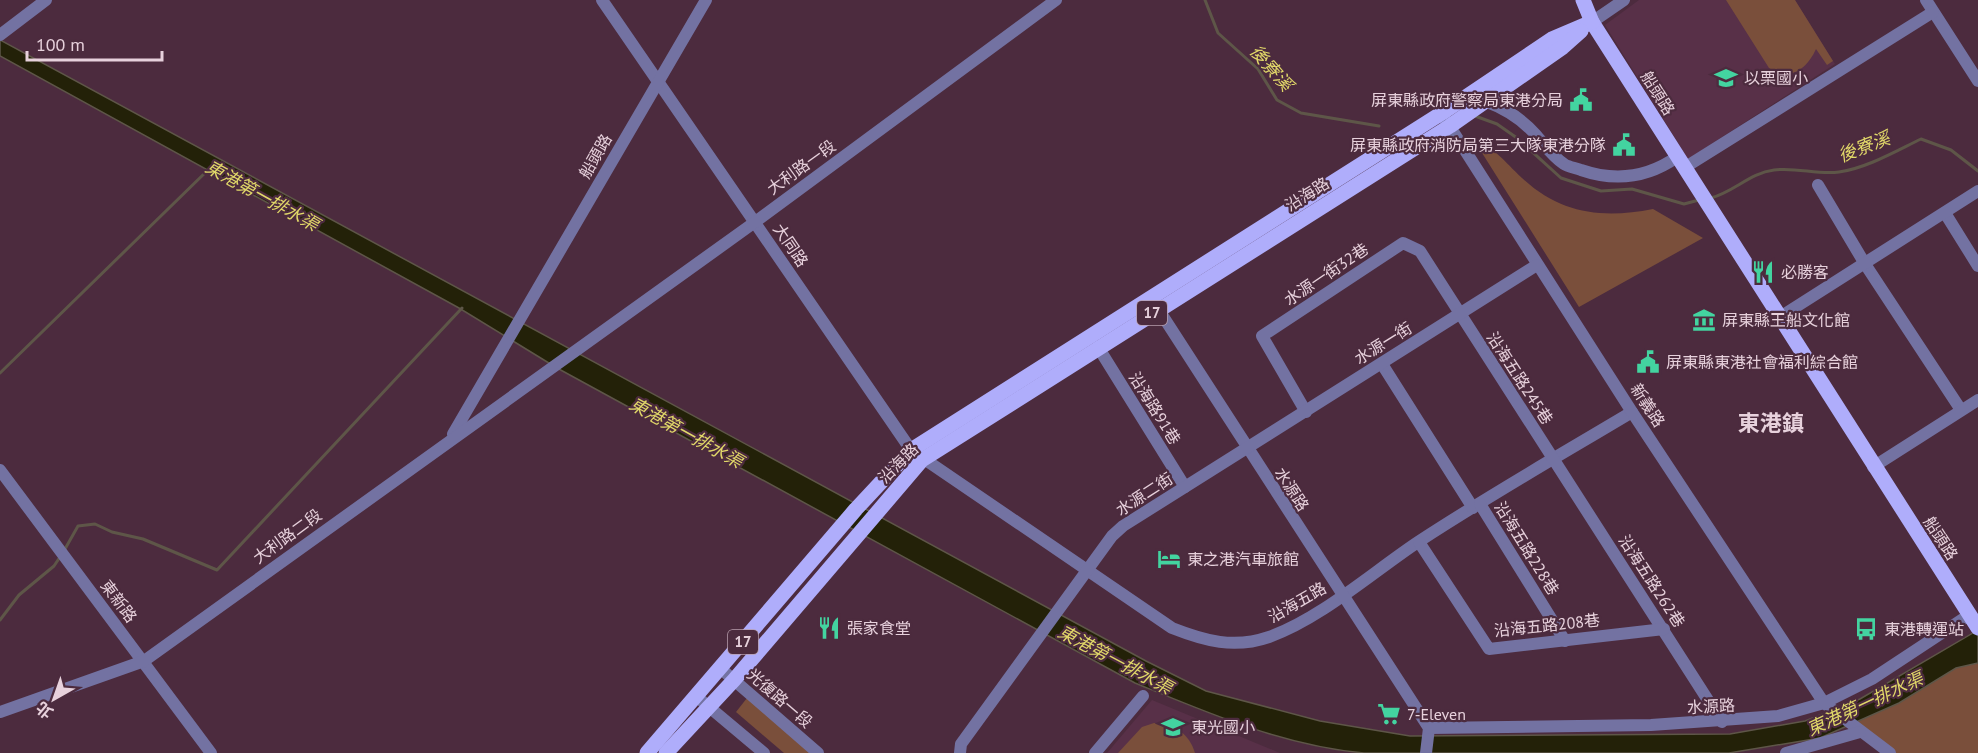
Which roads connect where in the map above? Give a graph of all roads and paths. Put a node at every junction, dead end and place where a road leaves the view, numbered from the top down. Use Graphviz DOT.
graph roads {
  1 [pos="46,0"];
  2 [pos="602,0"];
  3 [pos="706,0"];
  4 [pos="1056,0"];
  5 [pos="1572,0"];
  6 [pos="1584,0"];
  7 [pos="1624,0"];
  8 [pos="1926,0"];
  9 [pos="1933,12"];
  10 [pos="1592,22"];
  11 [pos="0,35"];
  12 [pos="1978,81"];
  13 [pos="659,83"];
  14 [pos="1485,101"];
  15 [pos="1446,120"];
  16 [pos="1681,163"];
  17 [pos="1818,185"];
  18 [pos="1978,191"];
  19 [pos="1944,213"];
  20 [pos="755,222"];
  21 [pos="1865,264"];
  22 [pos="1537,265"];
  23 [pos="1978,266"];
  24 [pos="1155,302"];
  25 [pos="1460,315"];
  26 [pos="1780,317"];
  27 [pos="1098,347"];
  28 [pos="1382,364"];
  29 [pos="1978,400"];
  30 [pos="1961,410"];
  31 [pos="1306,412"];
  32 [pos="1632,412"];
  33 [pos="451,438"];
  34 [pos="1247,449"];
  35 [pos="917,455"];
  36 [pos="1553,459"];
  37 [pos="1874,467"];
  38 [pos="0,470"];
  39 [pos="1185,487"];
  40 [pos="1477,506"];
  41 [pos="1419,542"];
  42 [pos="1088,570"];
  43 [pos="1342,595"];
  44 [pos="1969,615"];
  45 [pos="1978,628"];
  46 [pos="1664,629"];
  47 [pos="1564,640"];
  48 [pos="144,661"];
  49 [pos="720,668"];
  50 [pos="734,680"];
  51 [pos="696,696"];
  52 [pos="1143,696"];
  53 [pos="709,707"];
  54 [pos="1828,707"];
  55 [pos="0,712"];
  56 [pos="1722,722"];
  57 [pos="1856,729"];
  58 [pos="1427,741"];
  59 [pos="212,753"];
  60 [pos="647,753"];
  61 [pos="666,753"];
  62 [pos="764,753"];
  63 [pos="818,753"];
  64 [pos="960,753"];
  65 [pos="1095,753"];
  66 [pos="1788,753"];
  67 [pos="1890,753"];
  1 -- 11 [label="street"];
  2 -- 13 [label="street, 大同路"];
  3 -- 13 [label="street, 船頭路"];
  4 -- 20 [label="street, 大利路一段"];
  5 -- 10 [label="main road, 船頭路"];
  6 -- 10 [label="main road, 船頭路"];
  7 -- 10 [label="street"];
  8 -- 9 [label="street"];
  9 -- 12 [label="street"];
  9 -- 16 [label="street"];
  10 -- 14 [label="main road, 沿海路 / 17"];
  10 -- 15 [label="main road, 沿海路 / 17"];
  10 -- 16 [label="main road, 船頭路"];
  13 -- 20 [label="street, 大同路"];
  13 -- 33 [label="street, 船頭路"];
  14 -- 15 [label="main road, 沿海路 / 17"];
  14 -- 16 [label="street"];
  15 -- 22 [label="street, 新義路"];
  15 -- 24 [label="main road, 沿海路 / 17"];
  15 -- 24 [label="main road, 沿海路 / 17"];
  16 -- 26 [label="main road, 船頭路"];
  17 -- 21 [label="street"];
  18 -- 19 [label="street"];
  19 -- 21 [label="street"];
  19 -- 23 [label="street"];
  20 -- 33 [label="street, 大利路一段"];
  20 -- 35 [label="street, 大同路"];
  21 -- 26 [label="street"];
  21 -- 30 [label="street"];
  22 -- 25 [label="street, 水源一街"];
  22 -- 32 [label="street, 新義路"];
  24 -- 27 [label="main road, 沿海路 / 17"];
  24 -- 34 [label="street, 水源路"];
  24 -- 35 [label="main road, 沿海路 / 17"];
  25 -- 28 [label="street, 水源一街"];
  25 -- 31 [label="street, 水源一街32巷"];
  25 -- 36 [label="street, 沿海五路245巷"];
  26 -- 37 [label="main road, 船頭路"];
  27 -- 35 [label="main road, 沿海路 / 17"];
  27 -- 39 [label="street, 沿海路91巷"];
  28 -- 31 [label="street, 水源一街"];
  28 -- 40 [label="street, 沿海五路228巷"];
  29 -- 30 [label="street"];
  30 -- 37 [label="street"];
  31 -- 34 [label="street, 水源一街"];
  32 -- 36 [label="street, 沿海五路"];
  32 -- 54 [label="street, 新義路"];
  33 -- 48 [label="street, 大利路二段"];
  34 -- 39 [label="street, 水源二街"];
  34 -- 43 [label="street, 水源路"];
  35 -- 42 [label="street, 沿海五路"];
  35 -- 49 [label="main road, 沿海路 / 17"];
  35 -- 50 [label="main road, 沿海路 / 17"];
  36 -- 40 [label="street, 沿海五路"];
  36 -- 46 [label="street, 沿海五路262巷"];
  37 -- 44 [label="main road, 船頭路"];
  38 -- 48 [label="street, 東新路"];
  39 -- 42 [label="street, 水源二街"];
  40 -- 41 [label="street, 沿海五路"];
  40 -- 47 [label="street, 沿海五路228巷"];
  41 -- 43 [label="street, 沿海五路"];
  41 -- 47 [label="street, 沿海五路208巷"];
  42 -- 43 [label="street, 沿海五路"];
  42 -- 64 [label="street, 水源二街"];
  43 -- 58 [label="street, 水源路"];
  44 -- 45 [label="main road, 船頭路"];
  44 -- 54 [label="street, 水源路"];
  46 -- 47 [label="street, 沿海五路208巷"];
  46 -- 56 [label="street, 沿海五路262巷"];
  48 -- 55 [label="street, 大利路二段"];
  48 -- 59 [label="street, 東新路"];
  49 -- 50 [label="street, 光復路一段"];
  49 -- 51 [label="main road, 17"];
  50 -- 53 [label="main road, 17"];
  50 -- 63 [label="street, 光復路一段"];
  51 -- 53 [label="street"];
  51 -- 60 [label="main road, 17"];
  52 -- 65 [label="street"];
  53 -- 61 [label="main road, 17"];
  53 -- 62 [label="street"];
  54 -- 56 [label="street, 水源路"];
  54 -- 57 [label="street, 新義路"];
  56 -- 58 [label="street, 水源路"];
  57 -- 66 [label="street"];
  57 -- 67 [label="street"];
}
